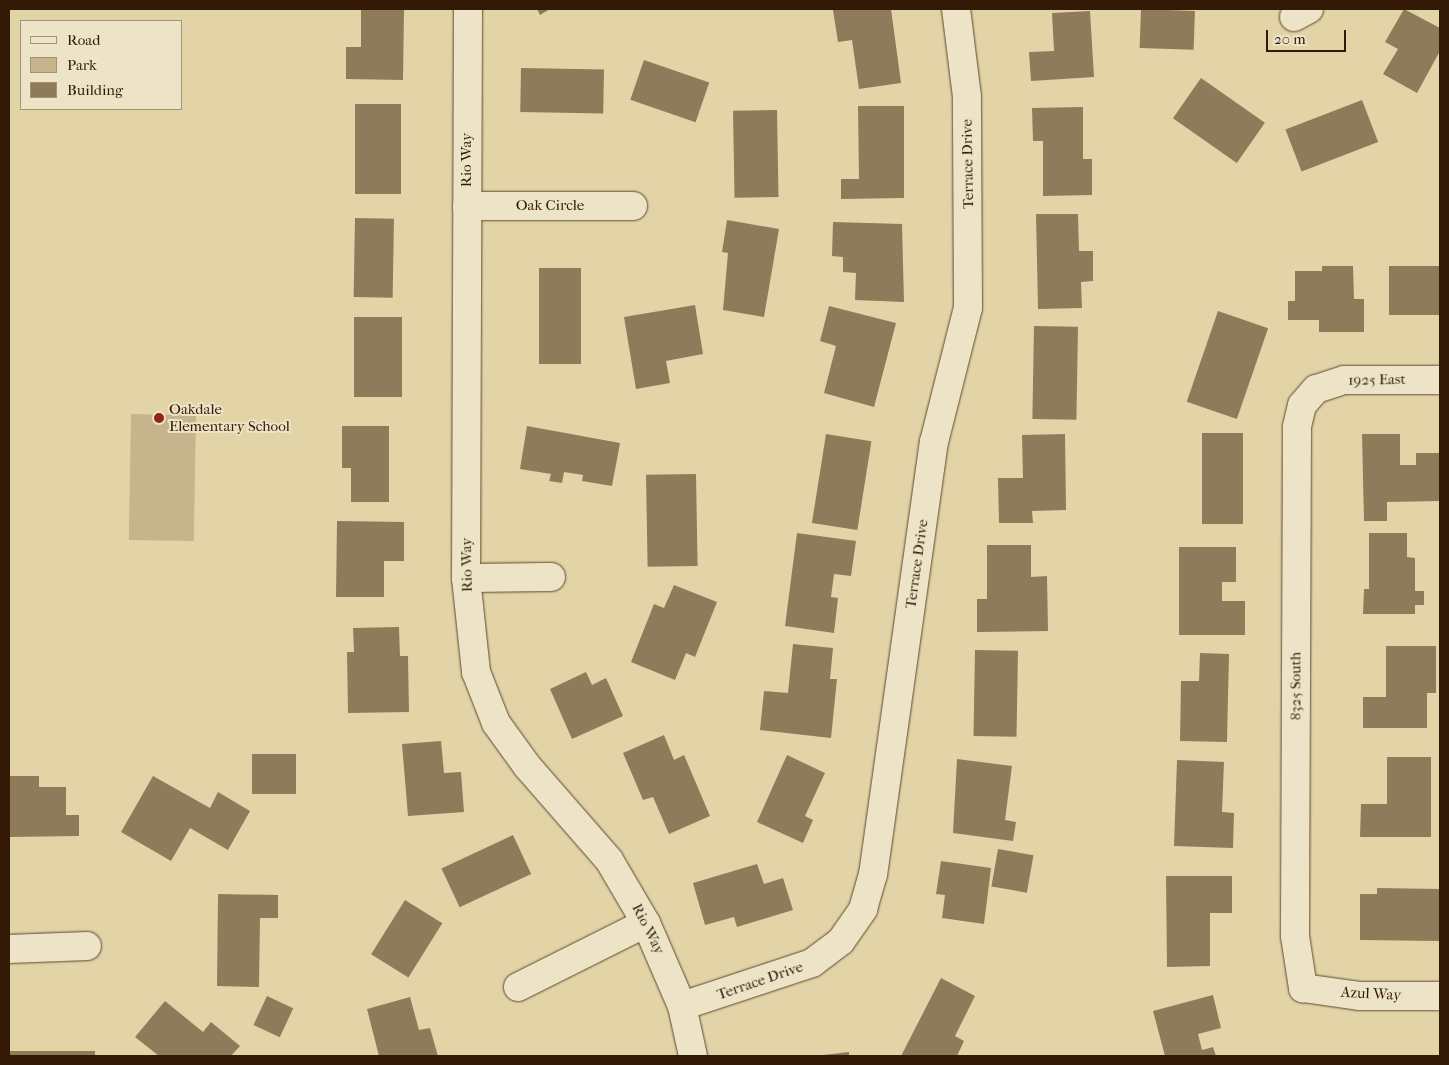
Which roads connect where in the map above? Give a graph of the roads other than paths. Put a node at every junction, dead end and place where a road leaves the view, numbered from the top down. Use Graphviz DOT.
graph roads {
  1 [pos="468,9"];
  2 [pos="956,9"];
  3 [pos="467,206"];
  4 [pos="633,206"];
  5 [pos="1440,380"];
  6 [pos="1316,389"];
  7 [pos="551,577"];
  8 [pos="466,578"];
  9 [pos="646,923"];
  10 [pos="88,946"];
  11 [pos="9,949"];
  12 [pos="518,987"];
  13 [pos="1303,988"];
  14 [pos="1440,996"];
  15 [pos="682,1006"];
  16 [pos="693,1056"];
  1 -- 3 [label="street, Rio Way"];
  2 -- 15 [label="street, Terrace Drive"];
  3 -- 4 [label="street, Oak Circle"];
  3 -- 8 [label="street, Rio Way"];
  5 -- 6 [label="street, 1925 East"];
  6 -- 13 [label="street, 8325 South"];
  7 -- 8 [label="street"];
  8 -- 9 [label="street, Rio Way"];
  9 -- 12 [label="street"];
  9 -- 15 [label="street, Rio Way"];
  10 -- 11 [label="street"];
  13 -- 14 [label="street, Azul Way"];
  15 -- 16 [label="street, Rio Way"];
}
